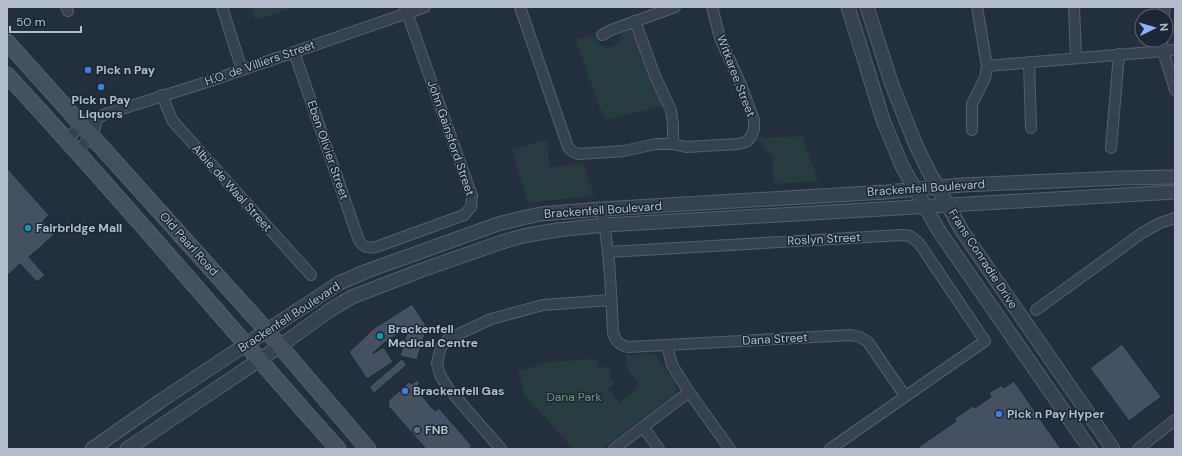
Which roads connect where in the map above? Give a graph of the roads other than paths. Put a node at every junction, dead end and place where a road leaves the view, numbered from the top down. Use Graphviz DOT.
graph roads {
  1 [pos="222,7"];
  2 [pos="425,7"];
  3 [pos="520,7"];
  4 [pos="675,7"];
  5 [pos="712,7"];
  6 [pos="848,7"];
  7 [pos="867,7"];
  8 [pos="977,7"];
  9 [pos="1074,7"];
  10 [pos="407,10"];
  11 [pos="635,21"];
  12 [pos="602,35"];
  13 [pos="7,42"];
  14 [pos="1163,48"];
  15 [pos="1175,50"];
  16 [pos="1163,51"];
  17 [pos="294,52"];
  18 [pos="1119,54"];
  19 [pos="1076,58"];
  20 [pos="1029,62"];
  21 [pos="986,66"];
  22 [pos="242,70"];
  23 [pos="7,75"];
  24 [pos="1175,90"];
  25 [pos="162,95"];
  26 [pos="90,127"];
  27 [pos="1031,128"];
  28 [pos="972,130"];
  29 [pos="67,139"];
  30 [pos="673,144"];
  31 [pos="1111,148"];
  32 [pos="77,151"];
  33 [pos="1175,177"];
  34 [pos="938,187"];
  35 [pos="915,189"];
  36 [pos="1175,192"];
  37 [pos="948,206"];
  38 [pos="925,207"];
  39 [pos="601,209"];
  40 [pos="1175,218"];
  41 [pos="605,226"];
  42 [pos="365,247"];
  43 [pos="608,252"];
  44 [pos="311,275"];
  45 [pos="611,300"];
  46 [pos="1036,310"];
  47 [pos="267,331"];
  48 [pos="245,345"];
  49 [pos="667,345"];
  50 [pos="280,346"];
  51 [pos="259,360"];
  52 [pos="689,392"];
  53 [pos="906,396"];
  54 [pos="1175,420"];
  55 [pos="643,427"];
  56 [pos="92,449"];
  57 [pos="127,449"];
  58 [pos="338,449"];
  59 [pos="368,449"];
  60 [pos="501,449"];
  61 [pos="614,449"];
  62 [pos="659,449"];
  63 [pos="730,449"];
  64 [pos="830,449"];
  65 [pos="1090,449"];
  66 [pos="1113,449"];
  67 [pos="1138,449"];
  1 -- 22 [label="street"];
  2 -- 10 [label="street, H.O. de Villiers Street"];
  3 -- 30 [label="street, Witkaree Street"];
  4 -- 11 [label="street"];
  5 -- 30 [label="street, Witkaree Street"];
  6 -- 35 [label="street, Frans Conradie Drive"];
  7 -- 34 [label="street, Frans Conradie Drive"];
  8 -- 21 [label="street"];
  9 -- 19 [label="street"];
  10 -- 17 [label="street, H.O. de Villiers Street"];
  10 -- 42 [label="street, John Gainsford Street"];
  11 -- 12 [label="street"];
  11 -- 30 [label="street"];
  13 -- 26 [label="main road, Old Paarl Road"];
  14 -- 16 [label="street"];
  15 -- 16 [label="street"];
  16 -- 18 [label="street"];
  16 -- 24 [label="street"];
  17 -- 22 [label="street, H.O. de Villiers Street"];
  17 -- 42 [label="street, Eben Olivier Street"];
  18 -- 19 [label="street"];
  18 -- 31 [label="street"];
  19 -- 20 [label="street"];
  20 -- 21 [label="street"];
  20 -- 27 [label="street"];
  21 -- 28 [label="street"];
  22 -- 25 [label="street, H.O. de Villiers Street"];
  23 -- 29 [label="main road, Old Paarl Road"];
  25 -- 26 [label="street, H.O. de Villiers Street"];
  25 -- 44 [label="street, Albie de Waal Street"];
  26 -- 29 [label="street"];
  26 -- 32 [label="street"];
  26 -- 47 [label="main road, Old Paarl Road"];
  29 -- 32 [label="main road, Old Paarl Road"];
  32 -- 48 [label="main road, Old Paarl Road"];
  33 -- 34 [label="street, Brackenfell Boulevard"];
  34 -- 35 [label="street, Brackenfell Boulevard"];
  34 -- 37 [label="street, Frans Conradie Drive"];
  35 -- 38 [label="street, Frans Conradie Drive"];
  35 -- 39 [label="street, Brackenfell Boulevard"];
  36 -- 37 [label="street, Brackenfell Boulevard"];
  37 -- 38 [label="street, Brackenfell Boulevard"];
  37 -- 66 [label="street, Frans Conradie Drive"];
  38 -- 41 [label="street, Brackenfell Boulevard"];
  38 -- 65 [label="street, Frans Conradie Drive"];
  39 -- 41 [label="street"];
  39 -- 47 [label="street, Brackenfell Boulevard"];
  40 -- 46 [label="street"];
  41 -- 43 [label="street"];
  41 -- 50 [label="street, Brackenfell Boulevard"];
  43 -- 45 [label="street"];
  43 -- 53 [label="street, Roslyn Street"];
  45 -- 49 [label="street, Dana Street"];
  45 -- 60 [label="street"];
  47 -- 48 [label="street, Brackenfell Boulevard"];
  47 -- 50 [label="main road, Old Paarl Road"];
  48 -- 51 [label="main road, Old Paarl Road"];
  48 -- 56 [label="street, Brackenfell Boulevard"];
  49 -- 52 [label="street"];
  49 -- 53 [label="street, Dana Street"];
  50 -- 51 [label="street, Brackenfell Boulevard"];
  50 -- 59 [label="main road, Old Paarl Road"];
  51 -- 57 [label="street, Brackenfell Boulevard"];
  51 -- 58 [label="main road, Old Paarl Road"];
  52 -- 55 [label="street"];
  52 -- 63 [label="street"];
  53 -- 64 [label="street"];
  54 -- 67 [label="street"];
  55 -- 61 [label="street"];
  55 -- 62 [label="street"];
}
